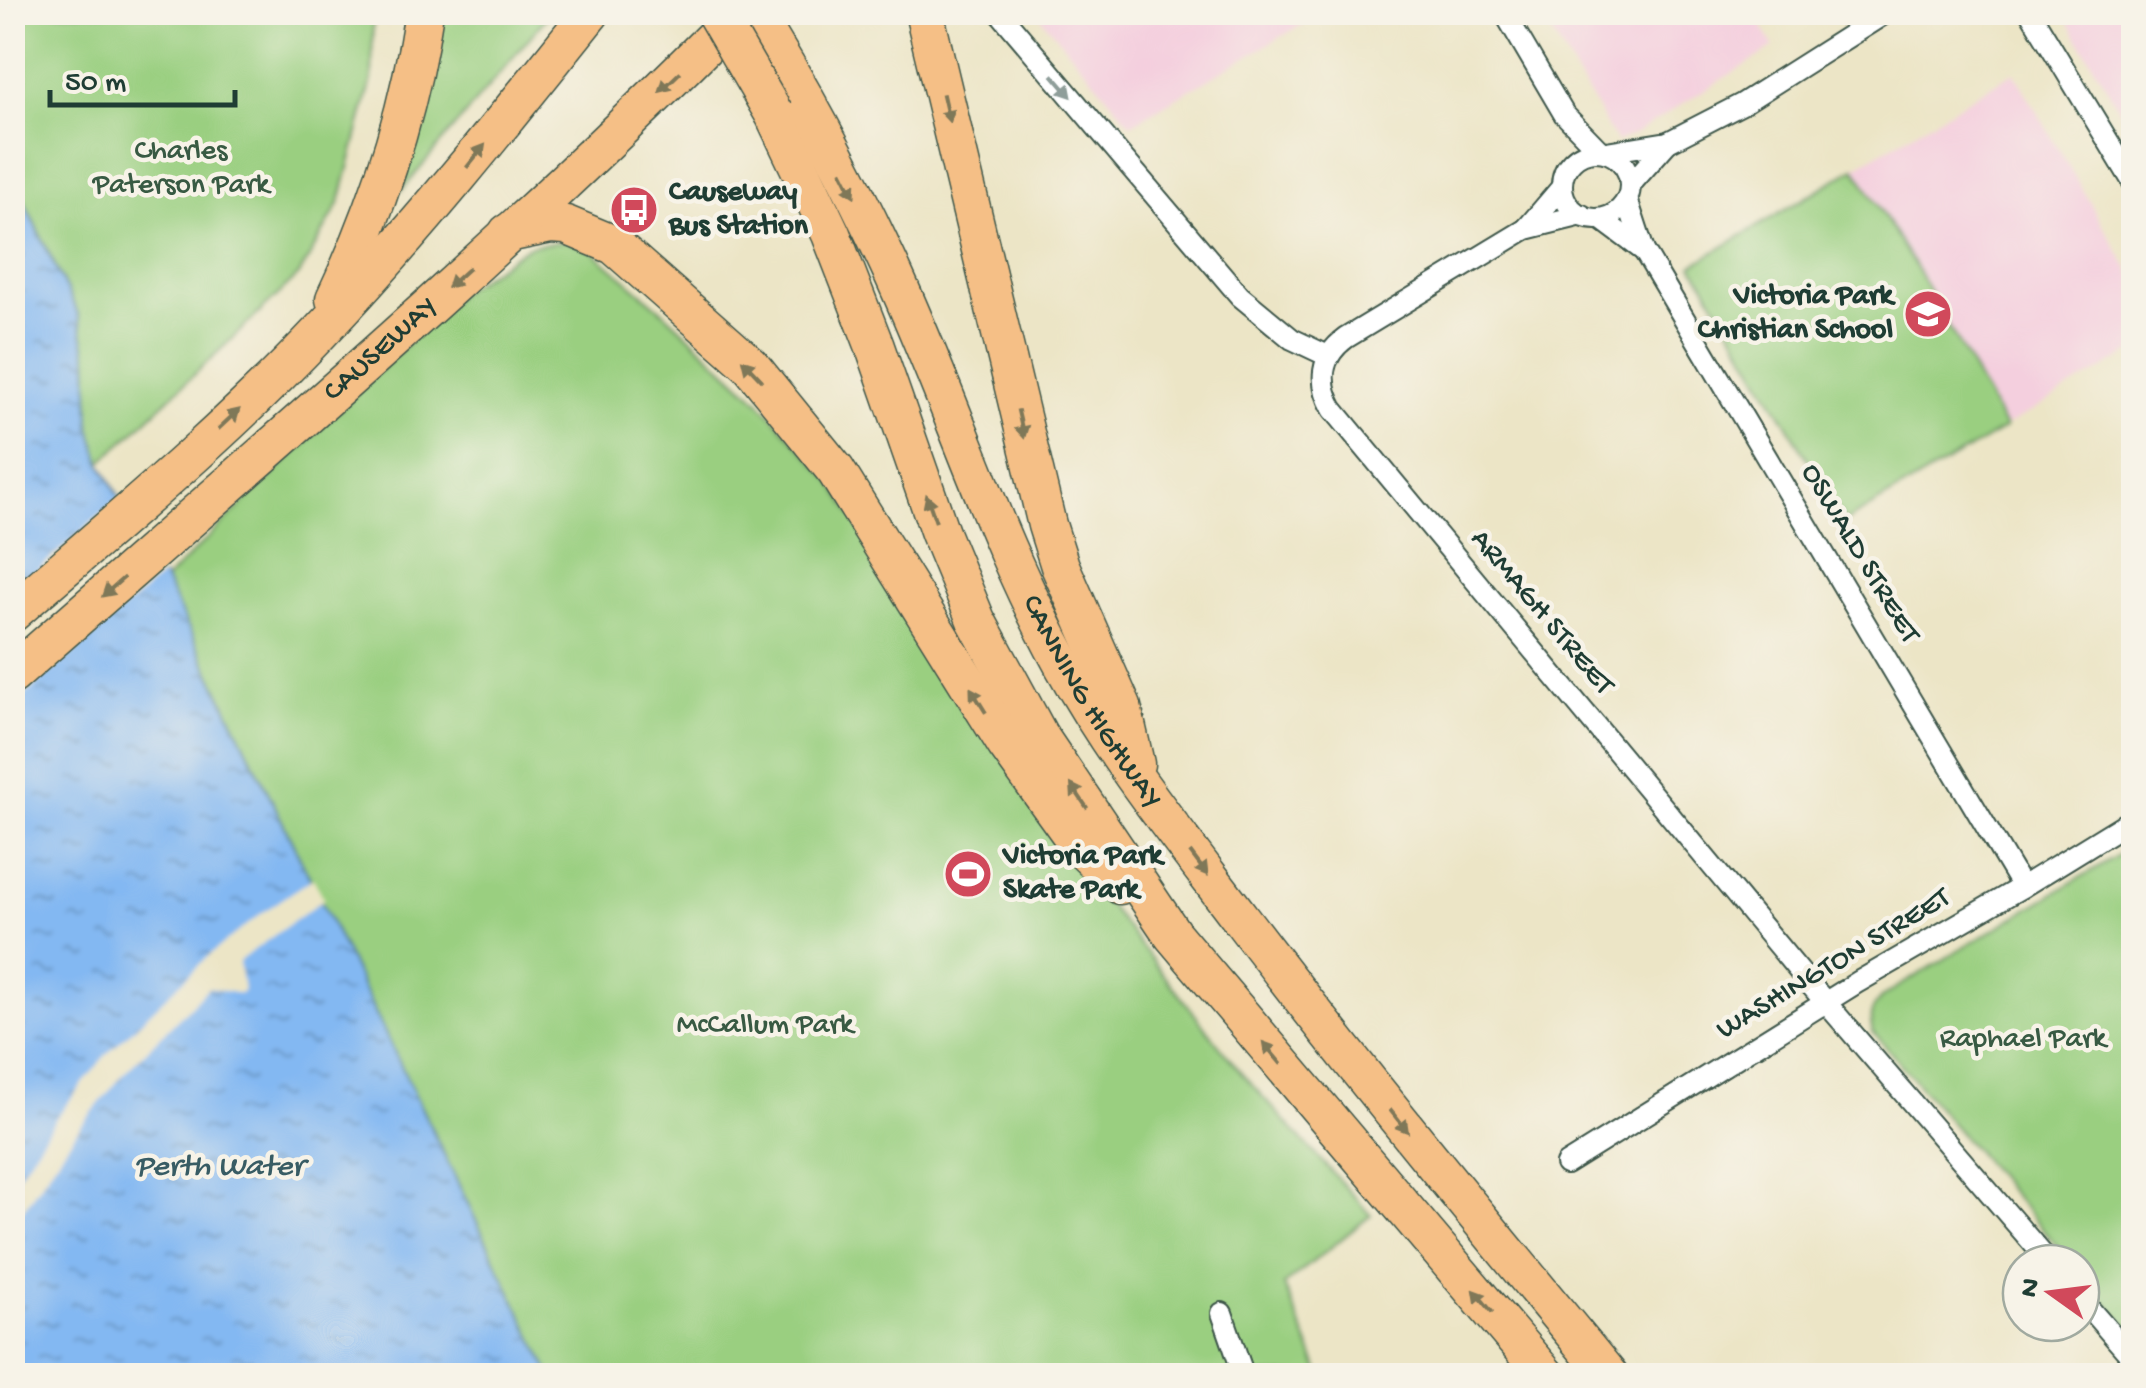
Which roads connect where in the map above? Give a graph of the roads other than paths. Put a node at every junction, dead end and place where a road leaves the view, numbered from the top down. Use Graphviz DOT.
graph roads {
  1 [pos="424,12"];
  2 [pos="592,12"];
  3 [pos="715,12"];
  4 [pos="739,12"];
  5 [pos="753,12"];
  6 [pos="924,12"];
  7 [pos="998,12"];
  8 [pos="1504,12"];
  9 [pos="1887,12"];
  10 [pos="2030,12"];
  11 [pos="788,106"];
  12 [pos="1564,114"];
  13 [pos="1668,142"];
  14 [pos="1602,151"];
  15 [pos="1563,178"];
  16 [pos="2134,184"];
  17 [pos="1628,192"];
  18 [pos="1592,217"];
  19 [pos="1526,228"];
  20 [pos="508,233"];
  21 [pos="1644,251"];
  22 [pos="319,333"];
  23 [pos="1328,356"];
  24 [pos="12,613"];
  25 [pos="12,675"];
  26 [pos="1140,786"];
  27 [pos="2134,818"];
  28 [pos="2022,887"];
  29 [pos="1173,936"];
  30 [pos="1826,1003"];
  31 [pos="1566,1164"];
  32 [pos="2033,1243"];
  33 [pos="1222,1313"];
  34 [pos="2101,1322"];
  35 [pos="2134,1360"];
  36 [pos="1244,1376"];
  37 [pos="1546,1376"];
  38 [pos="1609,1376"];
  1 -- 22 [label="highway"];
  22 -- 2 [label="highway, CAUSEWAY, one-way"];
  3 -- 11 [label="highway, bridge"];
  4 -- 20 [label="highway, CAUSEWAY, one-way"];
  5 -- 11 [label="highway"];
  6 -- 26 [label="highway, one-way"];
  7 -- 23 [label="street, one-way"];
  8 -- 12 [label="street"];
  9 -- 13 [label="street"];
  10 -- 16 [label="street"];
  11 -- 26 [label="highway, CANNING HIGHWAY, one-way"];
  29 -- 11 [label="highway, CANNING HIGHWAY, one-way"];
  12 -- 14 [label="street"];
  12 -- 15 [label="street"];
  13 -- 14 [label="street"];
  13 -- 17 [label="street"];
  14 -- 15 [label="street"];
  14 -- 17 [label="street"];
  15 -- 18 [label="street"];
  15 -- 19 [label="street"];
  17 -- 18 [label="street"];
  17 -- 21 [label="street, OSWALD STREET"];
  18 -- 19 [label="street"];
  18 -- 21 [label="street, OSWALD STREET"];
  19 -- 23 [label="street"];
  20 -- 25 [label="highway, CAUSEWAY, one-way"];
  29 -- 20 [label="highway, one-way"];
  21 -- 28 [label="street, OSWALD STREET"];
  24 -- 22 [label="highway, CAUSEWAY, one-way"];
  23 -- 30 [label="street, ARMAGH STREET"];
  26 -- 38 [label="highway, CANNING HIGHWAY, one-way"];
  27 -- 28 [label="street, WASHINGTON STREET"];
  28 -- 30 [label="street, WASHINGTON STREET"];
  37 -- 29 [label="highway, CANNING HIGHWAY, one-way"];
  30 -- 31 [label="street, WASHINGTON STREET"];
  30 -- 32 [label="street, ARMAGH STREET"];
  33 -- 36 [label="street"];
  34 -- 35 [label="street"];
}
